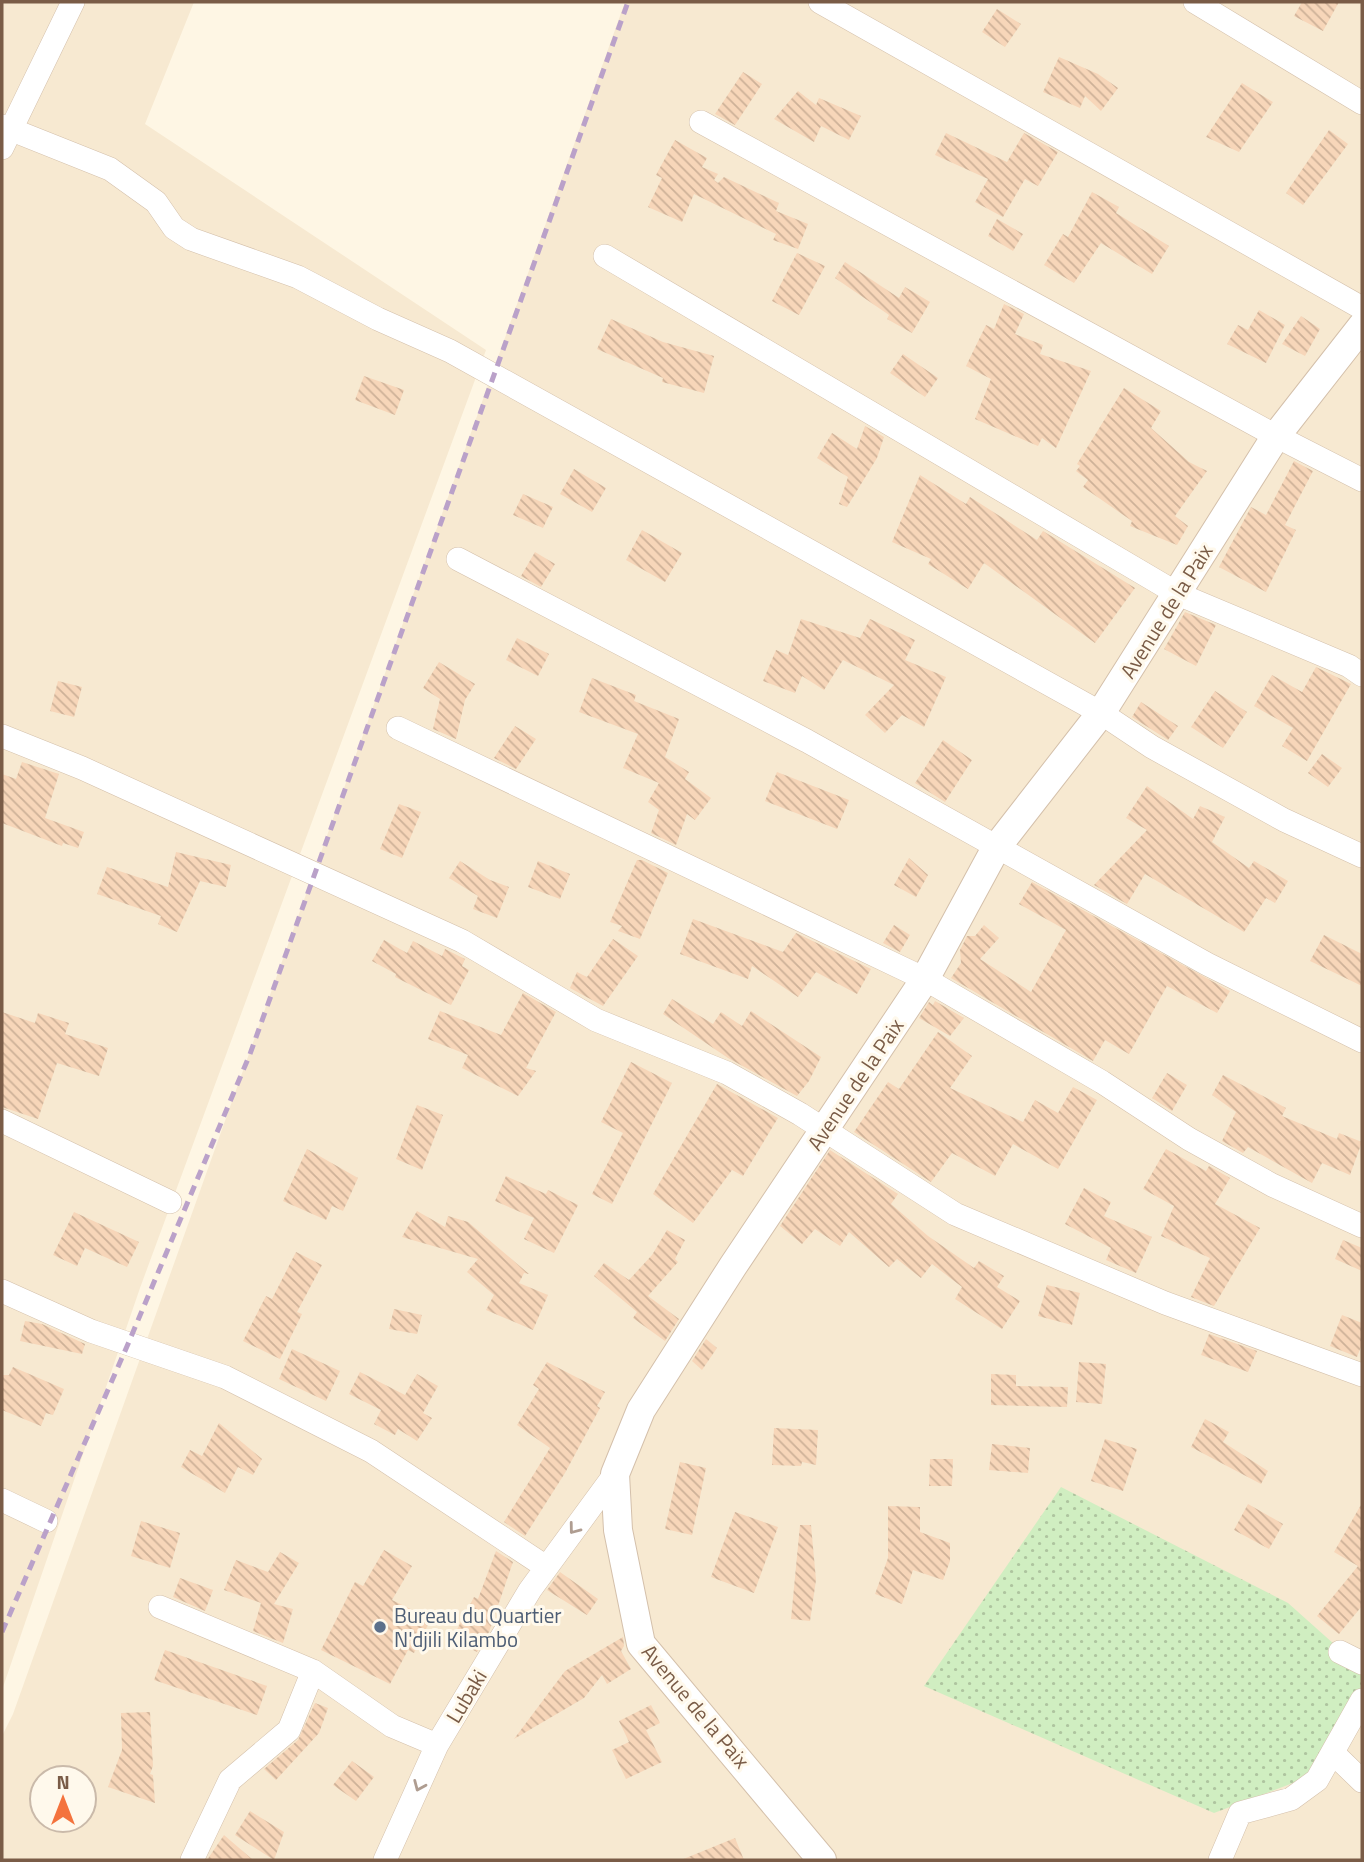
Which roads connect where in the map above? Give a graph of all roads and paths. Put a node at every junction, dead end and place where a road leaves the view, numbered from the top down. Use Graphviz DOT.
graph roads {
  1 [pos="74,2"];
  2 [pos="820,2"];
  3 [pos="1195,2"];
  4 [pos="1362,103"];
  5 [pos="701,122"];
  6 [pos="4,135"];
  7 [pos="605,256"];
  8 [pos="1362,308"];
  9 [pos="1362,326"];
  10 [pos="1276,436"];
  11 [pos="1362,480"];
  12 [pos="458,559"];
  13 [pos="1178,594"];
  14 [pos="1362,675"];
  15 [pos="1101,713"];
  16 [pos="398,728"];
  17 [pos="2,736"];
  18 [pos="996,848"];
  19 [pos="1362,856"];
  20 [pos="925,979"];
  21 [pos="1362,1041"];
  22 [pos="2,1121"];
  23 [pos="824,1130"];
  24 [pos="170,1202"];
  25 [pos="1362,1226"];
  26 [pos="2,1291"];
  27 [pos="1362,1375"];
  28 [pos="615,1474"];
  29 [pos="2,1500"];
  30 [pos="46,1521"];
  31 [pos="546,1567"];
  32 [pos="160,1607"];
  33 [pos="1340,1652"];
  34 [pos="1362,1663"];
  35 [pos="313,1671"];
  36 [pos="1362,1700"];
  37 [pos="437,1745"];
  38 [pos="1334,1754"];
  39 [pos="1362,1781"];
  40 [pos="192,1860"];
  41 [pos="384,1860"];
  42 [pos="822,1860"];
  43 [pos="1220,1860"];
  1 -- 6 [label="street"];
  2 -- 8 [label="street"];
  3 -- 4 [label="street"];
  5 -- 10 [label="street"];
  6 -- 15 [label="street"];
  7 -- 13 [label="street"];
  9 -- 10 [label="street, Avenue de la Paix"];
  10 -- 11 [label="street"];
  10 -- 13 [label="street, Avenue de la Paix"];
  12 -- 18 [label="street"];
  13 -- 14 [label="street"];
  13 -- 15 [label="street, Avenue de la Paix"];
  15 -- 18 [label="street, Avenue de la Paix"];
  15 -- 19 [label="street"];
  16 -- 20 [label="street"];
  17 -- 23 [label="street"];
  18 -- 20 [label="street, Avenue de la Paix"];
  18 -- 21 [label="street"];
  20 -- 23 [label="street, Avenue de la Paix"];
  20 -- 25 [label="street"];
  22 -- 24 [label="street"];
  23 -- 27 [label="street"];
  23 -- 28 [label="street, Avenue de la Paix"];
  26 -- 31 [label="street"];
  28 -- 31 [label="street, Lubaki, one-way"];
  28 -- 42 [label="street, Avenue de la Paix"];
  29 -- 30 [label="street"];
  31 -- 37 [label="street, Lubaki"];
  32 -- 35 [label="street"];
  33 -- 34 [label="street"];
  35 -- 37 [label="street"];
  35 -- 40 [label="street"];
  36 -- 38 [label="street"];
  37 -- 41 [label="street, Lubaki, one-way"];
  38 -- 39 [label="street"];
  38 -- 43 [label="street"];
}
